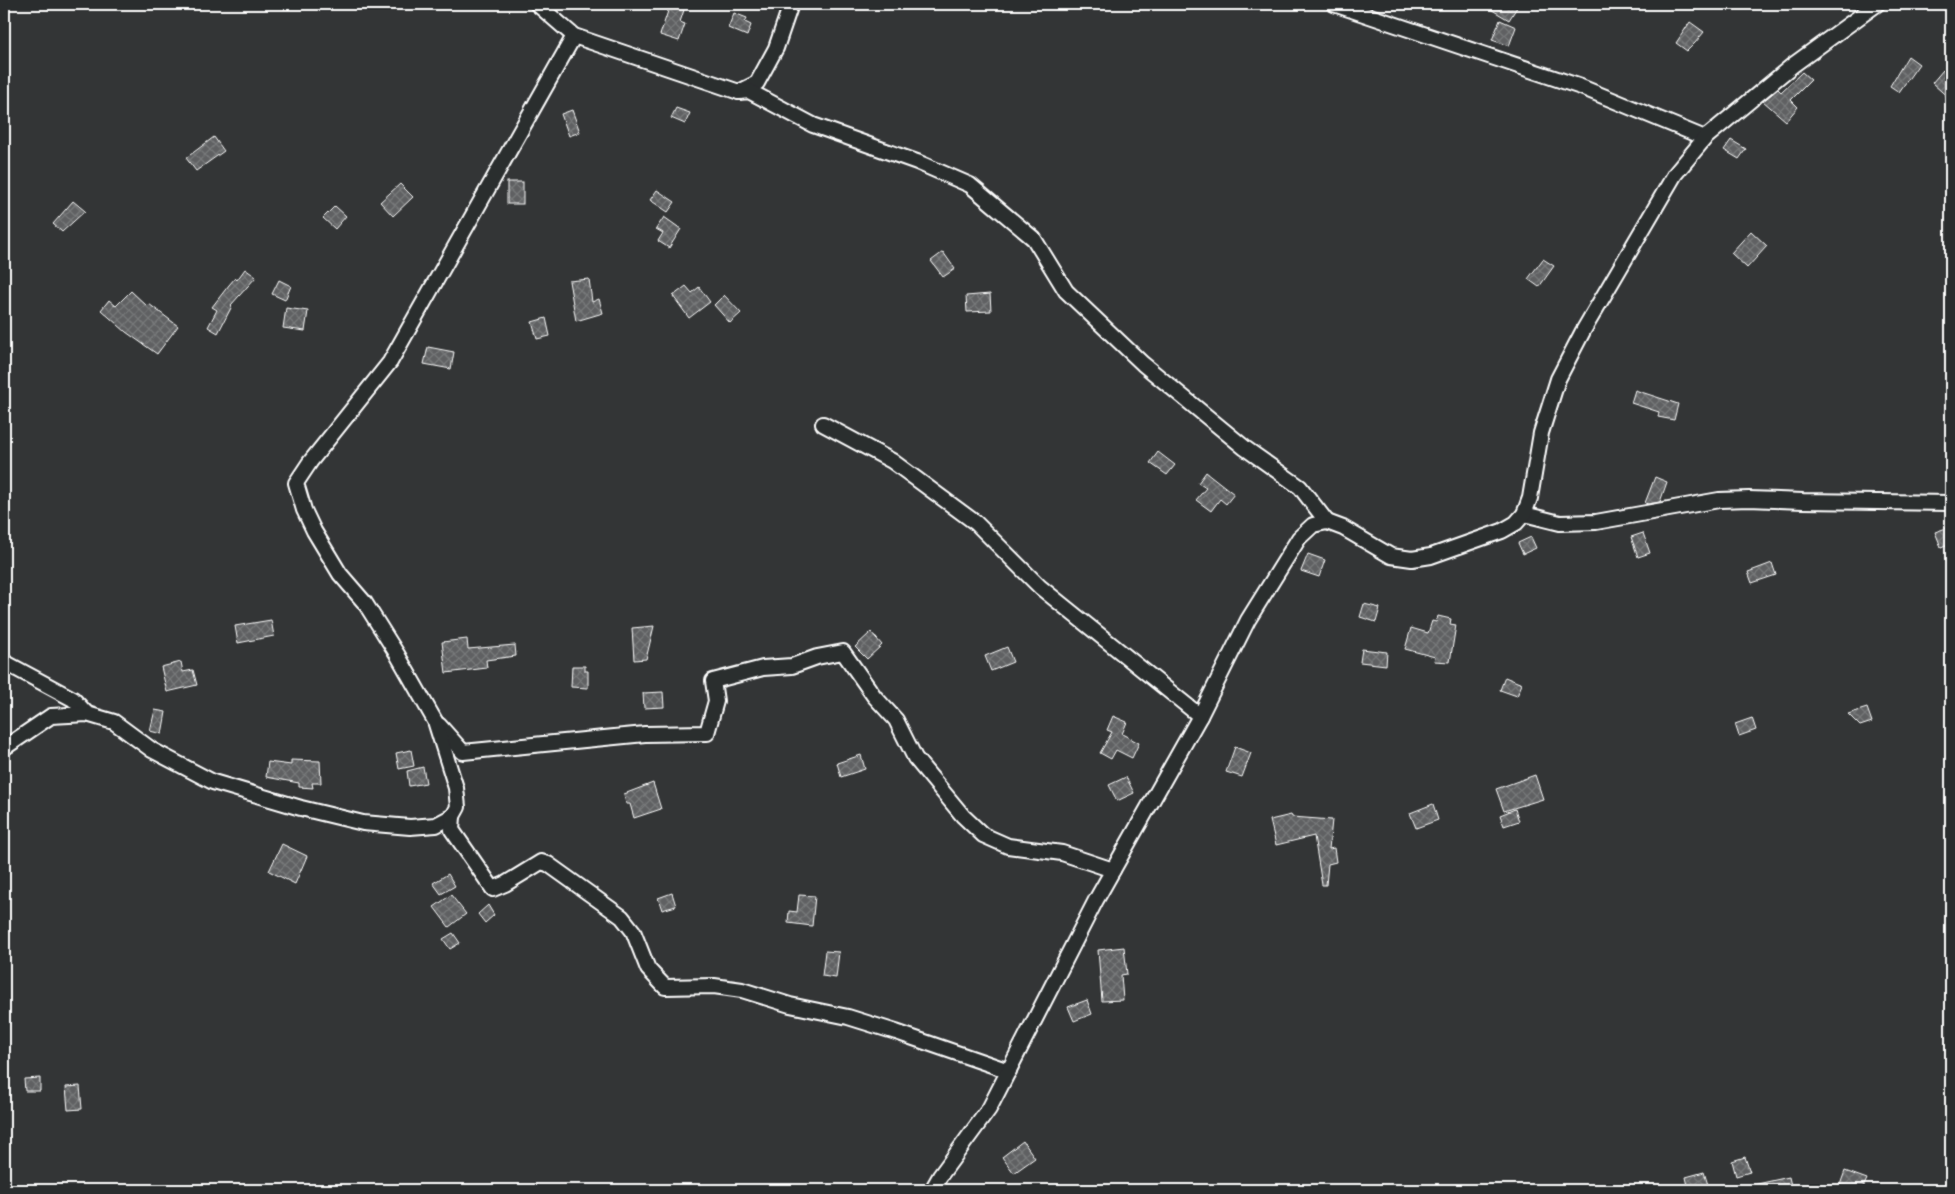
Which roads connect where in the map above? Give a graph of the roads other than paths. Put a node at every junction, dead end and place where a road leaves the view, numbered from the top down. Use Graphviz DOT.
graph roads {
  1 [pos="537,4"];
  2 [pos="791,4"];
  3 [pos="1334,4"];
  4 [pos="1877,4"];
  5 [pos="574,36"];
  6 [pos="739,92"];
  7 [pos="1706,138"];
  8 [pos="823,424"];
  9 [pos="1951,502"];
  10 [pos="1524,514"];
  11 [pos="1327,522"];
  12 [pos="4,662"];
  13 [pos="87,714"];
  14 [pos="1200,716"];
  15 [pos="435,721"];
  16 [pos="4,748"];
  17 [pos="452,816"];
  18 [pos="1113,870"];
  19 [pos="1009,1071"];
  20 [pos="932,1190"];
  1 -- 5 [label="street"];
  2 -- 6 [label="street"];
  3 -- 7 [label="street"];
  4 -- 7 [label="street"];
  5 -- 6 [label="street"];
  5 -- 15 [label="street"];
  6 -- 11 [label="street"];
  7 -- 10 [label="street"];
  8 -- 14 [label="street"];
  9 -- 10 [label="street"];
  10 -- 11 [label="street"];
  11 -- 14 [label="street"];
  12 -- 13 [label="street"];
  13 -- 16 [label="street"];
  13 -- 17 [label="street"];
  14 -- 18 [label="street"];
  15 -- 17 [label="street"];
  15 -- 18 [label="street"];
  17 -- 19 [label="street"];
  18 -- 19 [label="street"];
  19 -- 20 [label="street"];
}
